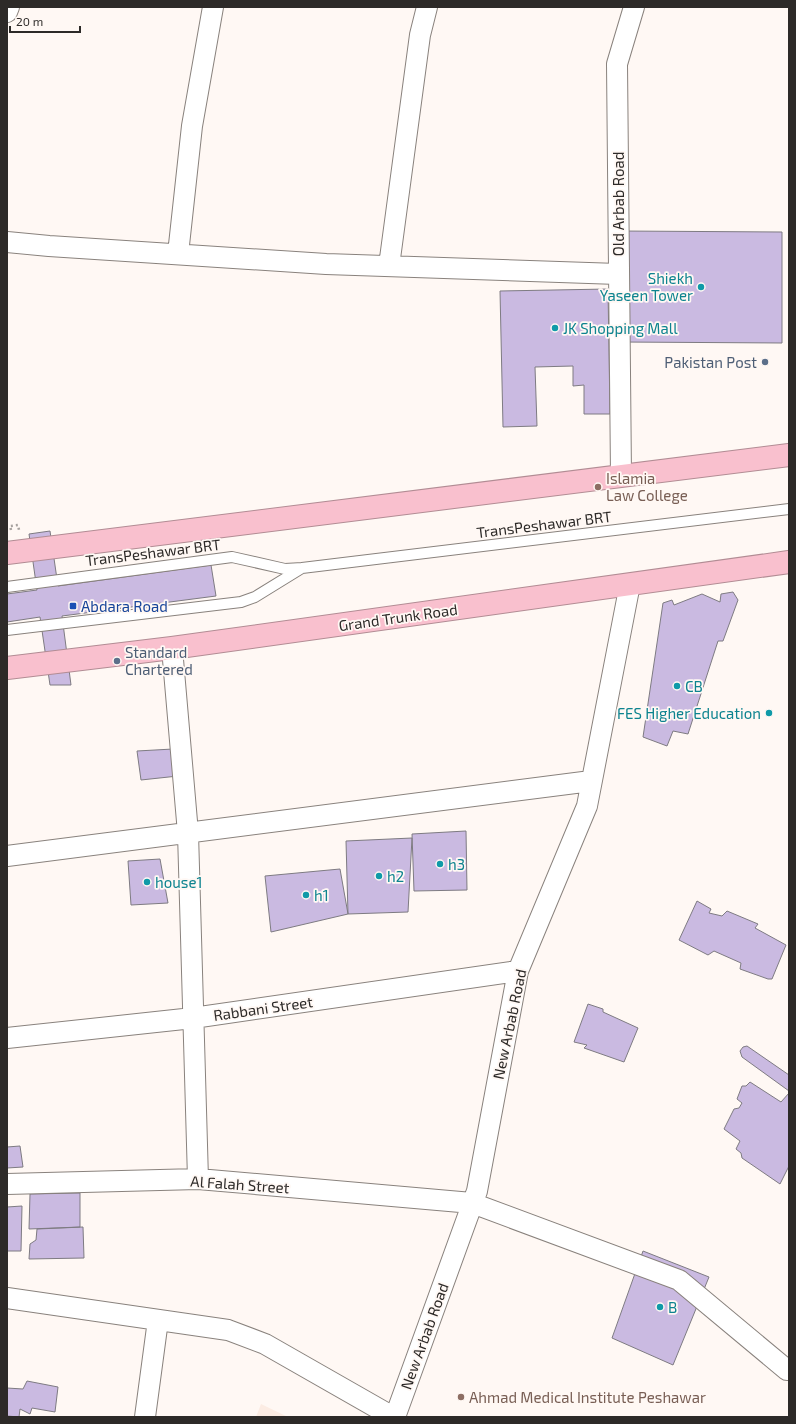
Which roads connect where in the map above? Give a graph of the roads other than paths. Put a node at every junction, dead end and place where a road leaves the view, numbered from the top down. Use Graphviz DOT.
graph roads {
  1 [pos="9,7"];
  2 [pos="213,7"];
  3 [pos="427,7"];
  4 [pos="634,7"];
  5 [pos="7,12"];
  6 [pos="7,242"];
  7 [pos="178,254"];
  8 [pos="389,266"];
  9 [pos="618,274"];
  10 [pos="789,456"];
  11 [pos="620,476"];
  12 [pos="789,509"];
  13 [pos="7,553"];
  14 [pos="789,562"];
  15 [pos="302,568"];
  16 [pos="630,584"];
  17 [pos="7,587"];
  18 [pos="7,630"];
  19 [pos="172,648"];
  20 [pos="7,668"];
  21 [pos="591,781"];
  22 [pos="188,833"];
  23 [pos="7,856"];
  24 [pos="518,972"];
  25 [pos="193,1018"];
  26 [pos="7,1038"];
  27 [pos="198,1179"];
  28 [pos="7,1184"];
  29 [pos="472,1203"];
  30 [pos="7,1298"];
  31 [pos="158,1320"];
  32 [pos="789,1370"];
  33 [pos="145,1417"];
  34 [pos="394,1417"];
  1 -- 5 [label="street"];
  2 -- 7 [label="street"];
  3 -- 8 [label="street"];
  4 -- 9 [label="street, Old Arbab Road"];
  6 -- 7 [label="street"];
  7 -- 8 [label="street"];
  8 -- 9 [label="street"];
  9 -- 11 [label="street, Old Arbab Road"];
  10 -- 11 [label="highway"];
  11 -- 13 [label="highway"];
  12 -- 15 [label="lane, TransPeshawar BRT"];
  14 -- 16 [label="highway, Grand Trunk Road"];
  15 -- 17 [label="lane, TransPeshawar BRT"];
  15 -- 18 [label="lane, TransPeshawar BRT"];
  16 -- 19 [label="highway, Grand Trunk Road"];
  16 -- 21 [label="street, New Arbab Road"];
  19 -- 20 [label="highway, Grand Trunk Road"];
  19 -- 22 [label="street"];
  21 -- 22 [label="street"];
  21 -- 24 [label="street, New Arbab Road"];
  22 -- 23 [label="street"];
  22 -- 25 [label="street"];
  24 -- 25 [label="street, Rabbani Street"];
  24 -- 29 [label="street, New Arbab Road"];
  25 -- 26 [label="street, Rabbani Street"];
  25 -- 27 [label="street"];
  27 -- 28 [label="street, Al Falah Street"];
  27 -- 29 [label="street, Al Falah Street"];
  29 -- 32 [label="street, Al Falah Street"];
  29 -- 34 [label="street, New Arbab Road"];
  30 -- 31 [label="street"];
  31 -- 33 [label="street"];
  31 -- 34 [label="street"];
}
